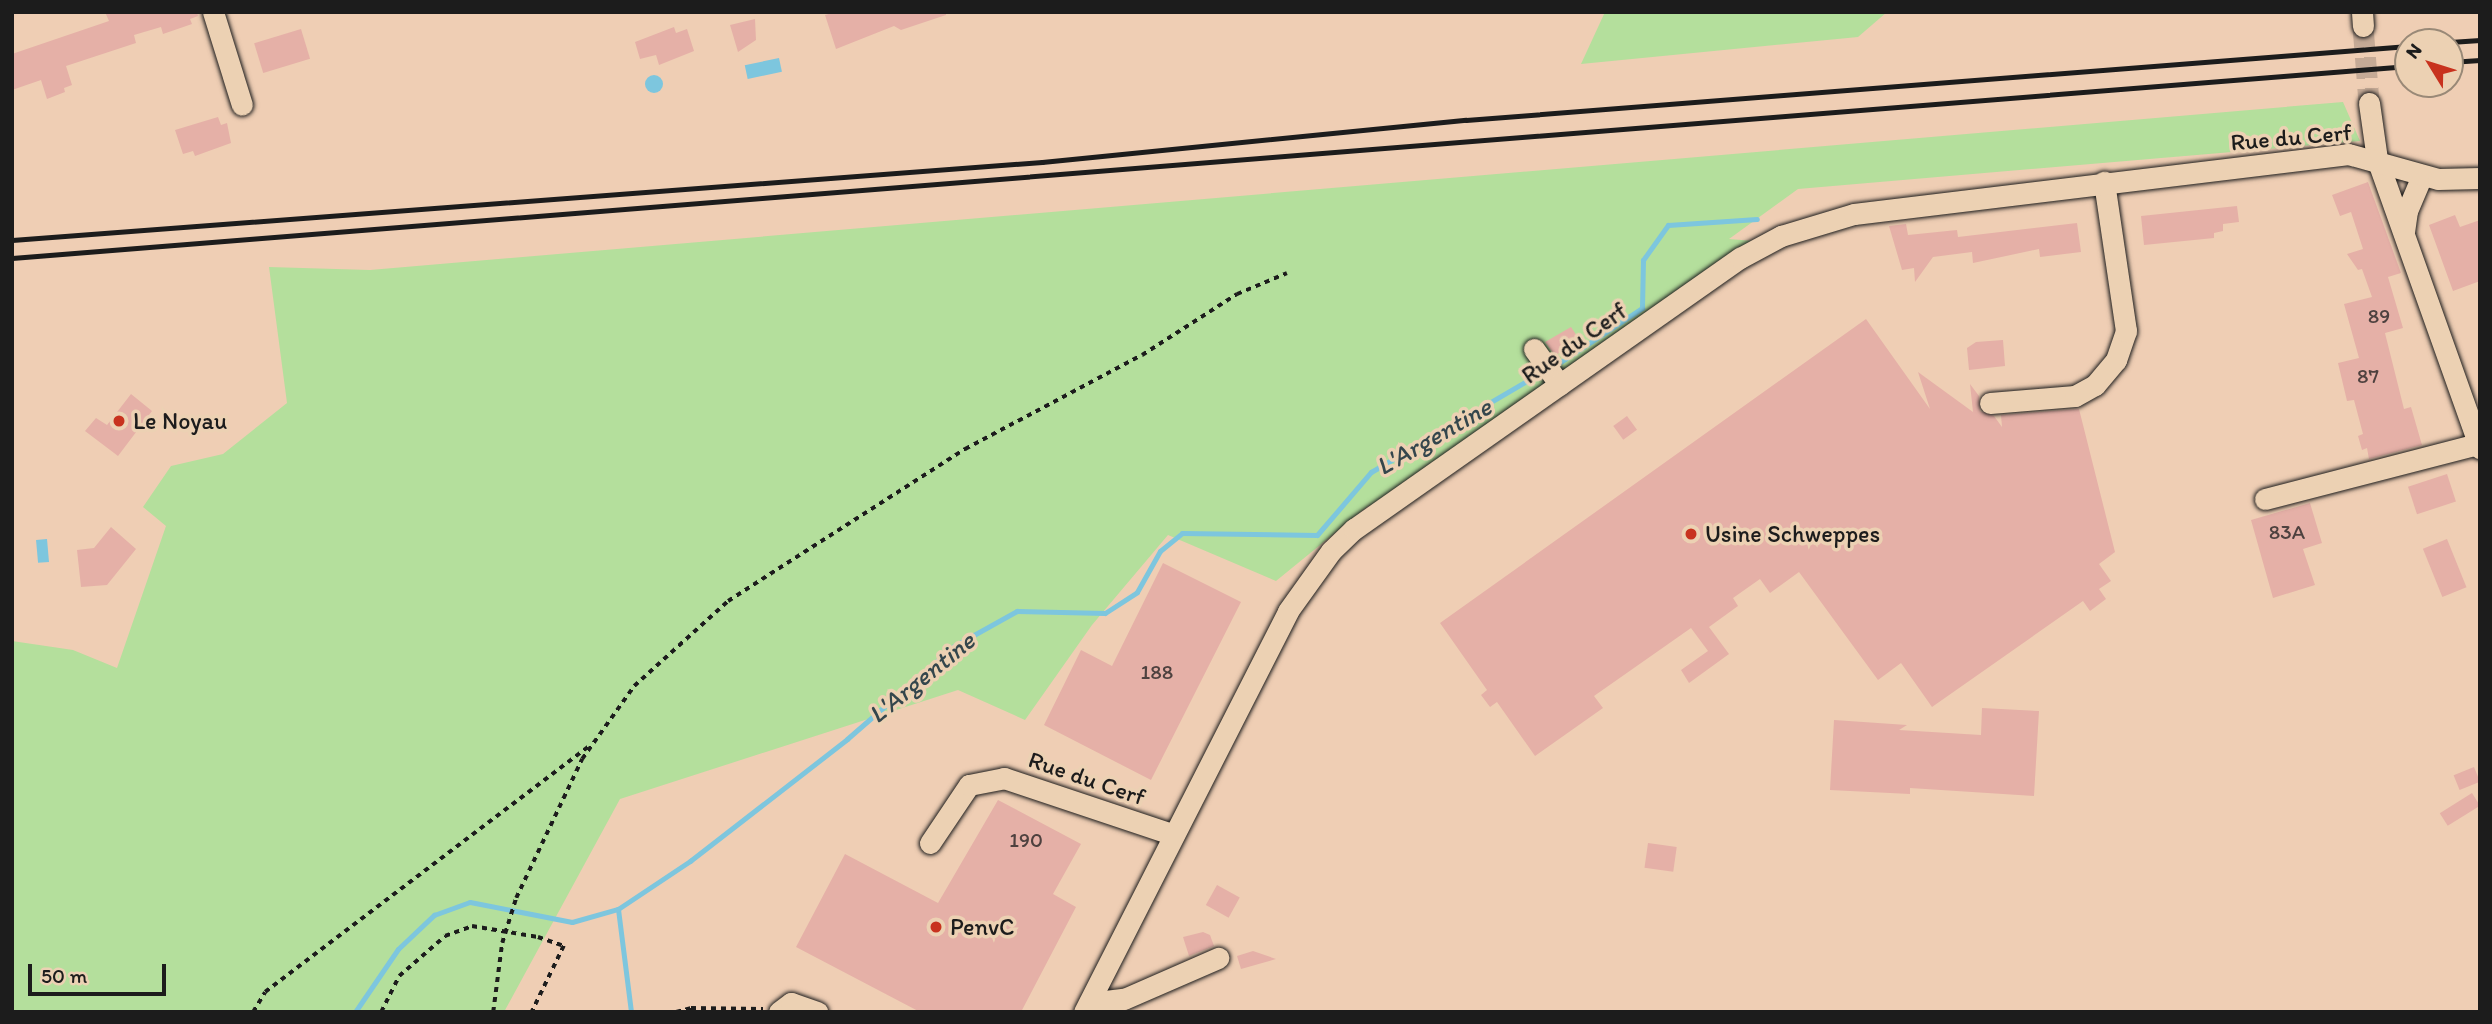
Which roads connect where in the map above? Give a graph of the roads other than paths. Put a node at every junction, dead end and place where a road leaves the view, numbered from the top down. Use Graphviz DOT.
graph roads {
  1 [pos="213,12"];
  2 [pos="2369,103"];
  3 [pos="242,105"];
  4 [pos="2377,159"];
  5 [pos="2422,176"];
  6 [pos="2480,178"];
  7 [pos="2104,182"];
  8 [pos="2404,234"];
  9 [pos="1990,403"];
  10 [pos="2479,446"];
  11 [pos="2265,499"];
  12 [pos="1174,835"];
  13 [pos="930,843"];
  14 [pos="1218,958"];
  15 [pos="1087,1007"];
  16 [pos="781,1010"];
  17 [pos="817,1012"];
  1 -- 3 [label="street"];
  2 -- 4 [label="street"];
  4 -- 5 [label="street, Rue du Cerf"];
  4 -- 7 [label="street, Rue du Cerf"];
  4 -- 8 [label="street"];
  5 -- 6 [label="street, Rue du Cerf"];
  5 -- 8 [label="street"];
  7 -- 9 [label="street"];
  7 -- 12 [label="street, Rue du Cerf"];
  8 -- 10 [label="street"];
  10 -- 11 [label="street"];
  12 -- 13 [label="street, Rue du Cerf"];
  12 -- 15 [label="street, Rue du Cerf"];
  14 -- 15 [label="street"];
  16 -- 17 [label="street"];
}
